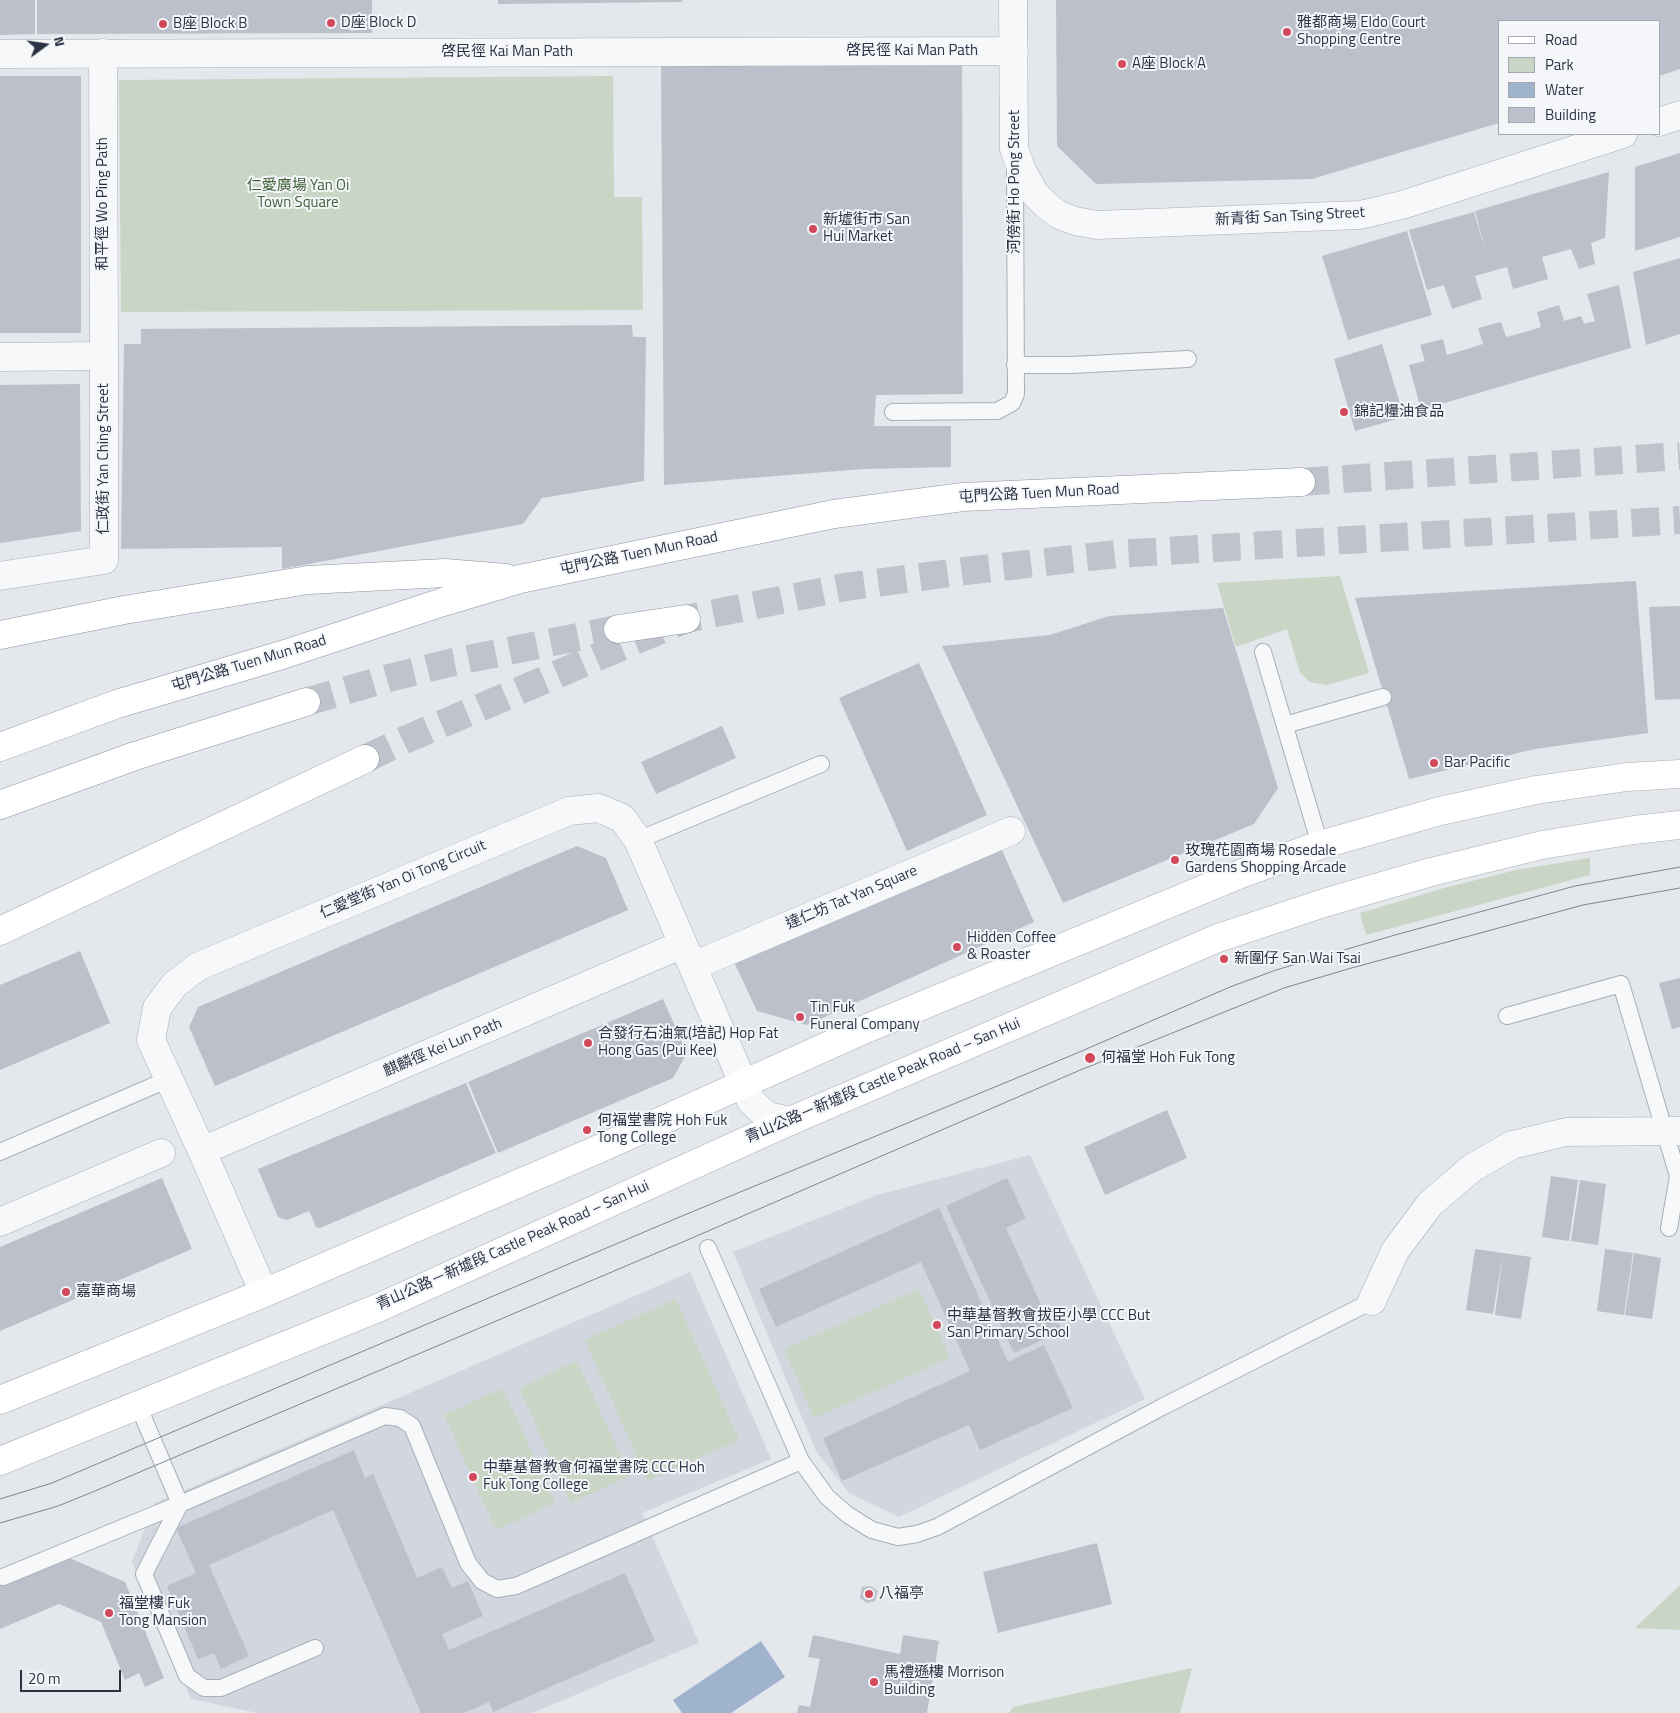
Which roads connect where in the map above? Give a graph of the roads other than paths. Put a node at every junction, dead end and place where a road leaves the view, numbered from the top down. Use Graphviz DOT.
graph roads {
  1 [pos="1013,0"];
  2 [pos="1014,51"];
  3 [pos="103,53"];
  4 [pos="0,54"];
  5 [pos="1680,115"];
  6 [pos="1660,122"];
  7 [pos="1620,135"];
  8 [pos="1014,149"];
  9 [pos="104,356"];
  10 [pos="0,357"];
  11 [pos="1188,359"];
  12 [pos="1015,365"];
  13 [pos="893,412"];
  14 [pos="1301,482"];
  15 [pos="0,576"];
  16 [pos="520,579"];
  17 [pos="686,619"];
  18 [pos="618,629"];
  19 [pos="0,635"];
  20 [pos="1263,652"];
  21 [pos="1383,697"];
  22 [pos="306,702"];
  23 [pos="1285,725"];
  24 [pos="0,747"];
  25 [pos="365,759"];
  26 [pos="821,764"];
  27 [pos="1680,774"];
  28 [pos="0,805"];
  29 [pos="1680,824"];
  30 [pos="1011,831"];
  31 [pos="638,840"];
  32 [pos="1320,845"];
  33 [pos="4,929"];
  34 [pos="688,955"];
  35 [pos="1507,1016"];
  36 [pos="169,1079"];
  37 [pos="743,1083"];
  38 [pos="790,1121"];
  39 [pos="1672,1131"];
  40 [pos="202,1151"];
  41 [pos="0,1152"];
  42 [pos="161,1153"];
  43 [pos="2,1216"];
  44 [pos="1669,1228"];
  45 [pos="708,1248"];
  46 [pos="264,1293"];
  47 [pos="1372,1301"];
  48 [pos="0,1400"];
  49 [pos="138,1405"];
  50 [pos="0,1461"];
  51 [pos="801,1461"];
  52 [pos="180,1504"];
  53 [pos="3,1577"];
  54 [pos="315,1648"];
  1 -- 2 [label="street, 河傍街 Ho Pong Street"];
  2 -- 3 [label="street, 啓民徑 Kai Man Path"];
  2 -- 8 [label="street, 河傍街 Ho Pong Street"];
  3 -- 4 [label="street, 啓民徑 Kai Man Path"];
  3 -- 9 [label="street, 和平徑 Wo Ping Path"];
  5 -- 6 [label="street"];
  7 -- 8 [label="street, 新青街 San Tsing Street"];
  8 -- 12 [label="lane, 河傍街 Ho Pong Street"];
  9 -- 10 [label="street"];
  9 -- 15 [label="street, 仁政街 Yan Ching Street"];
  11 -- 12 [label="lane"];
  12 -- 13 [label="lane, 河傍街 Ho Pong Street"];
  14 -- 16 [label="main road, 屯門公路 Tuen Mun Road"];
  16 -- 19 [label="main road"];
  16 -- 24 [label="main road, 屯門公路 Tuen Mun Road"];
  17 -- 18 [label="main road"];
  20 -- 23 [label="lane"];
  21 -- 23 [label="lane"];
  22 -- 28 [label="main road"];
  23 -- 32 [label="lane"];
  25 -- 33 [label="main road"];
  26 -- 31 [label="lane"];
  27 -- 32 [label="main road"];
  29 -- 38 [label="main road, 青山公路－新墟段 Castle Peak Road – San Hui"];
  30 -- 34 [label="street, 達仁坊 Tat Yan Square"];
  31 -- 34 [label="street, 仁愛堂街 Yan Oi Tong Circuit"];
  31 -- 36 [label="street, 仁愛堂街 Yan Oi Tong Circuit"];
  32 -- 37 [label="main road"];
  34 -- 37 [label="street, 仁愛堂街 Yan Oi Tong Circuit"];
  34 -- 40 [label="street, 麒麟徑 Kei Lun Path"];
  35 -- 39 [label="lane"];
  36 -- 40 [label="street, 仁愛堂街 Yan Oi Tong Circuit"];
  36 -- 41 [label="lane"];
  37 -- 38 [label="street, 仁愛堂街 Yan Oi Tong Circuit"];
  37 -- 46 [label="main road"];
  38 -- 49 [label="main road, 青山公路－新墟段 Castle Peak Road – San Hui"];
  39 -- 44 [label="lane"];
  39 -- 47 [label="street"];
  40 -- 46 [label="street, 仁愛堂街 Yan Oi Tong Circuit"];
  42 -- 43 [label="street"];
  45 -- 51 [label="lane"];
  46 -- 48 [label="main road"];
  47 -- 51 [label="lane"];
  49 -- 50 [label="main road, 青山公路－新墟段 Castle Peak Road – San Hui"];
  49 -- 52 [label="lane"];
  51 -- 52 [label="lane"];
  52 -- 53 [label="lane"];
  52 -- 54 [label="lane"];
}
